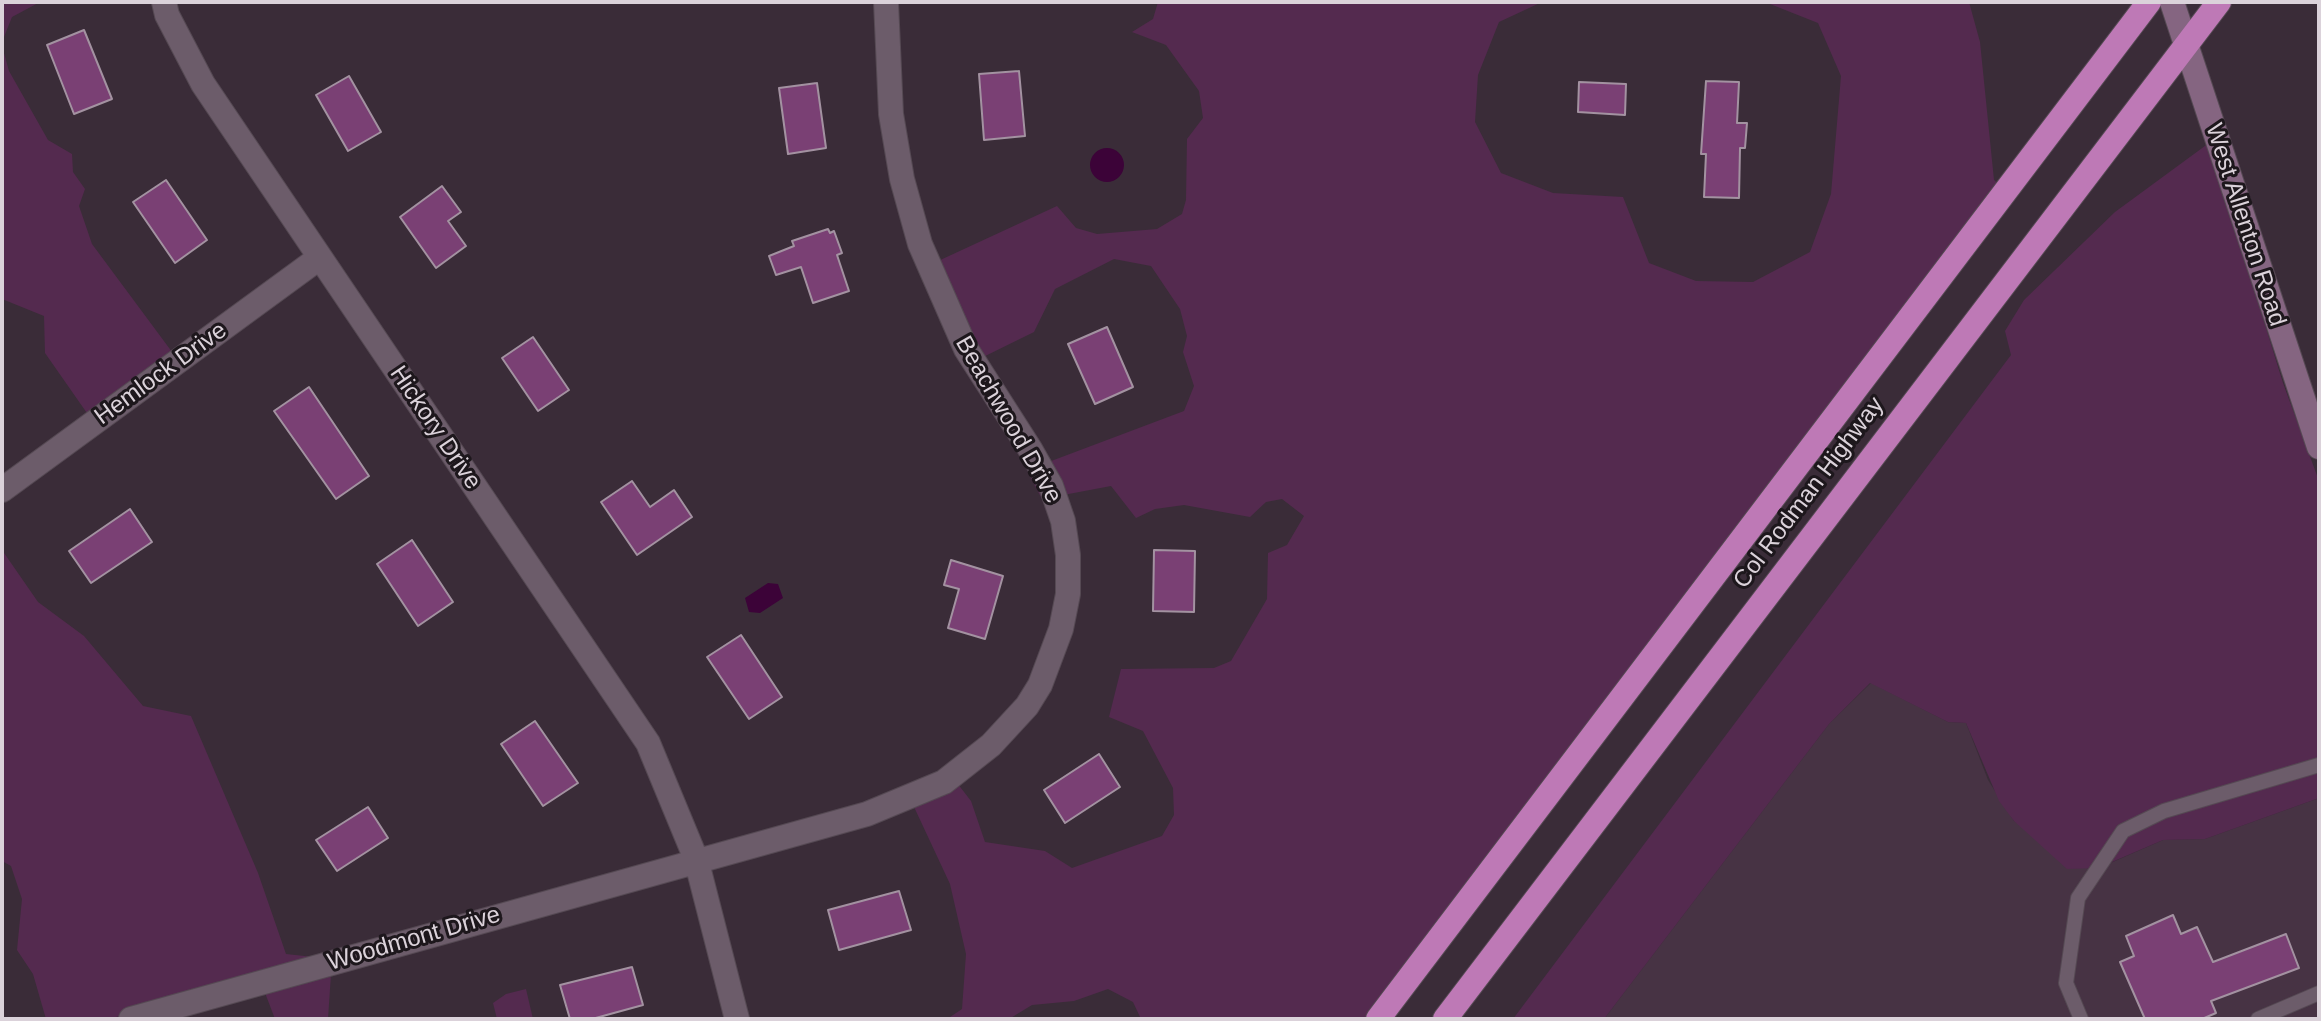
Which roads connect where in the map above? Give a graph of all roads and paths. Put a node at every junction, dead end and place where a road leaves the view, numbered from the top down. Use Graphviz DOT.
graph roads {
  1 [pos="164,2"];
  2 [pos="886,2"];
  3 [pos="2149,2"];
  4 [pos="2172,2"];
  5 [pos="2219,2"];
  6 [pos="2186,46"];
  7 [pos="319,258"];
  8 [pos="2319,447"];
  9 [pos="2,490"];
  10 [pos="2319,765"];
  11 [pos="696,859"];
  12 [pos="2319,993"];
  13 [pos="131,1019"];
  14 [pos="737,1019"];
  15 [pos="1378,1019"];
  16 [pos="1445,1019"];
  17 [pos="2081,1019"];
  18 [pos="2258,1019"];
  1 -- 7 [label="street, Hickory Drive"];
  2 -- 11 [label="street, Beachwood Drive"];
  3 -- 15 [label="highway, Col Rodman Highway"];
  4 -- 6 [label="street, West Allenton Road"];
  5 -- 6 [label="highway, Col Rodman Highway"];
  6 -- 8 [label="street, West Allenton Road"];
  6 -- 16 [label="highway, Col Rodman Highway"];
  7 -- 9 [label="street, Hemlock Drive"];
  7 -- 11 [label="street, Hickory Drive"];
  10 -- 17 [label="lane"];
  11 -- 13 [label="street, Woodmont Drive"];
  11 -- 14 [label="street, Hickory Drive"];
  12 -- 18 [label="lane"];
}
